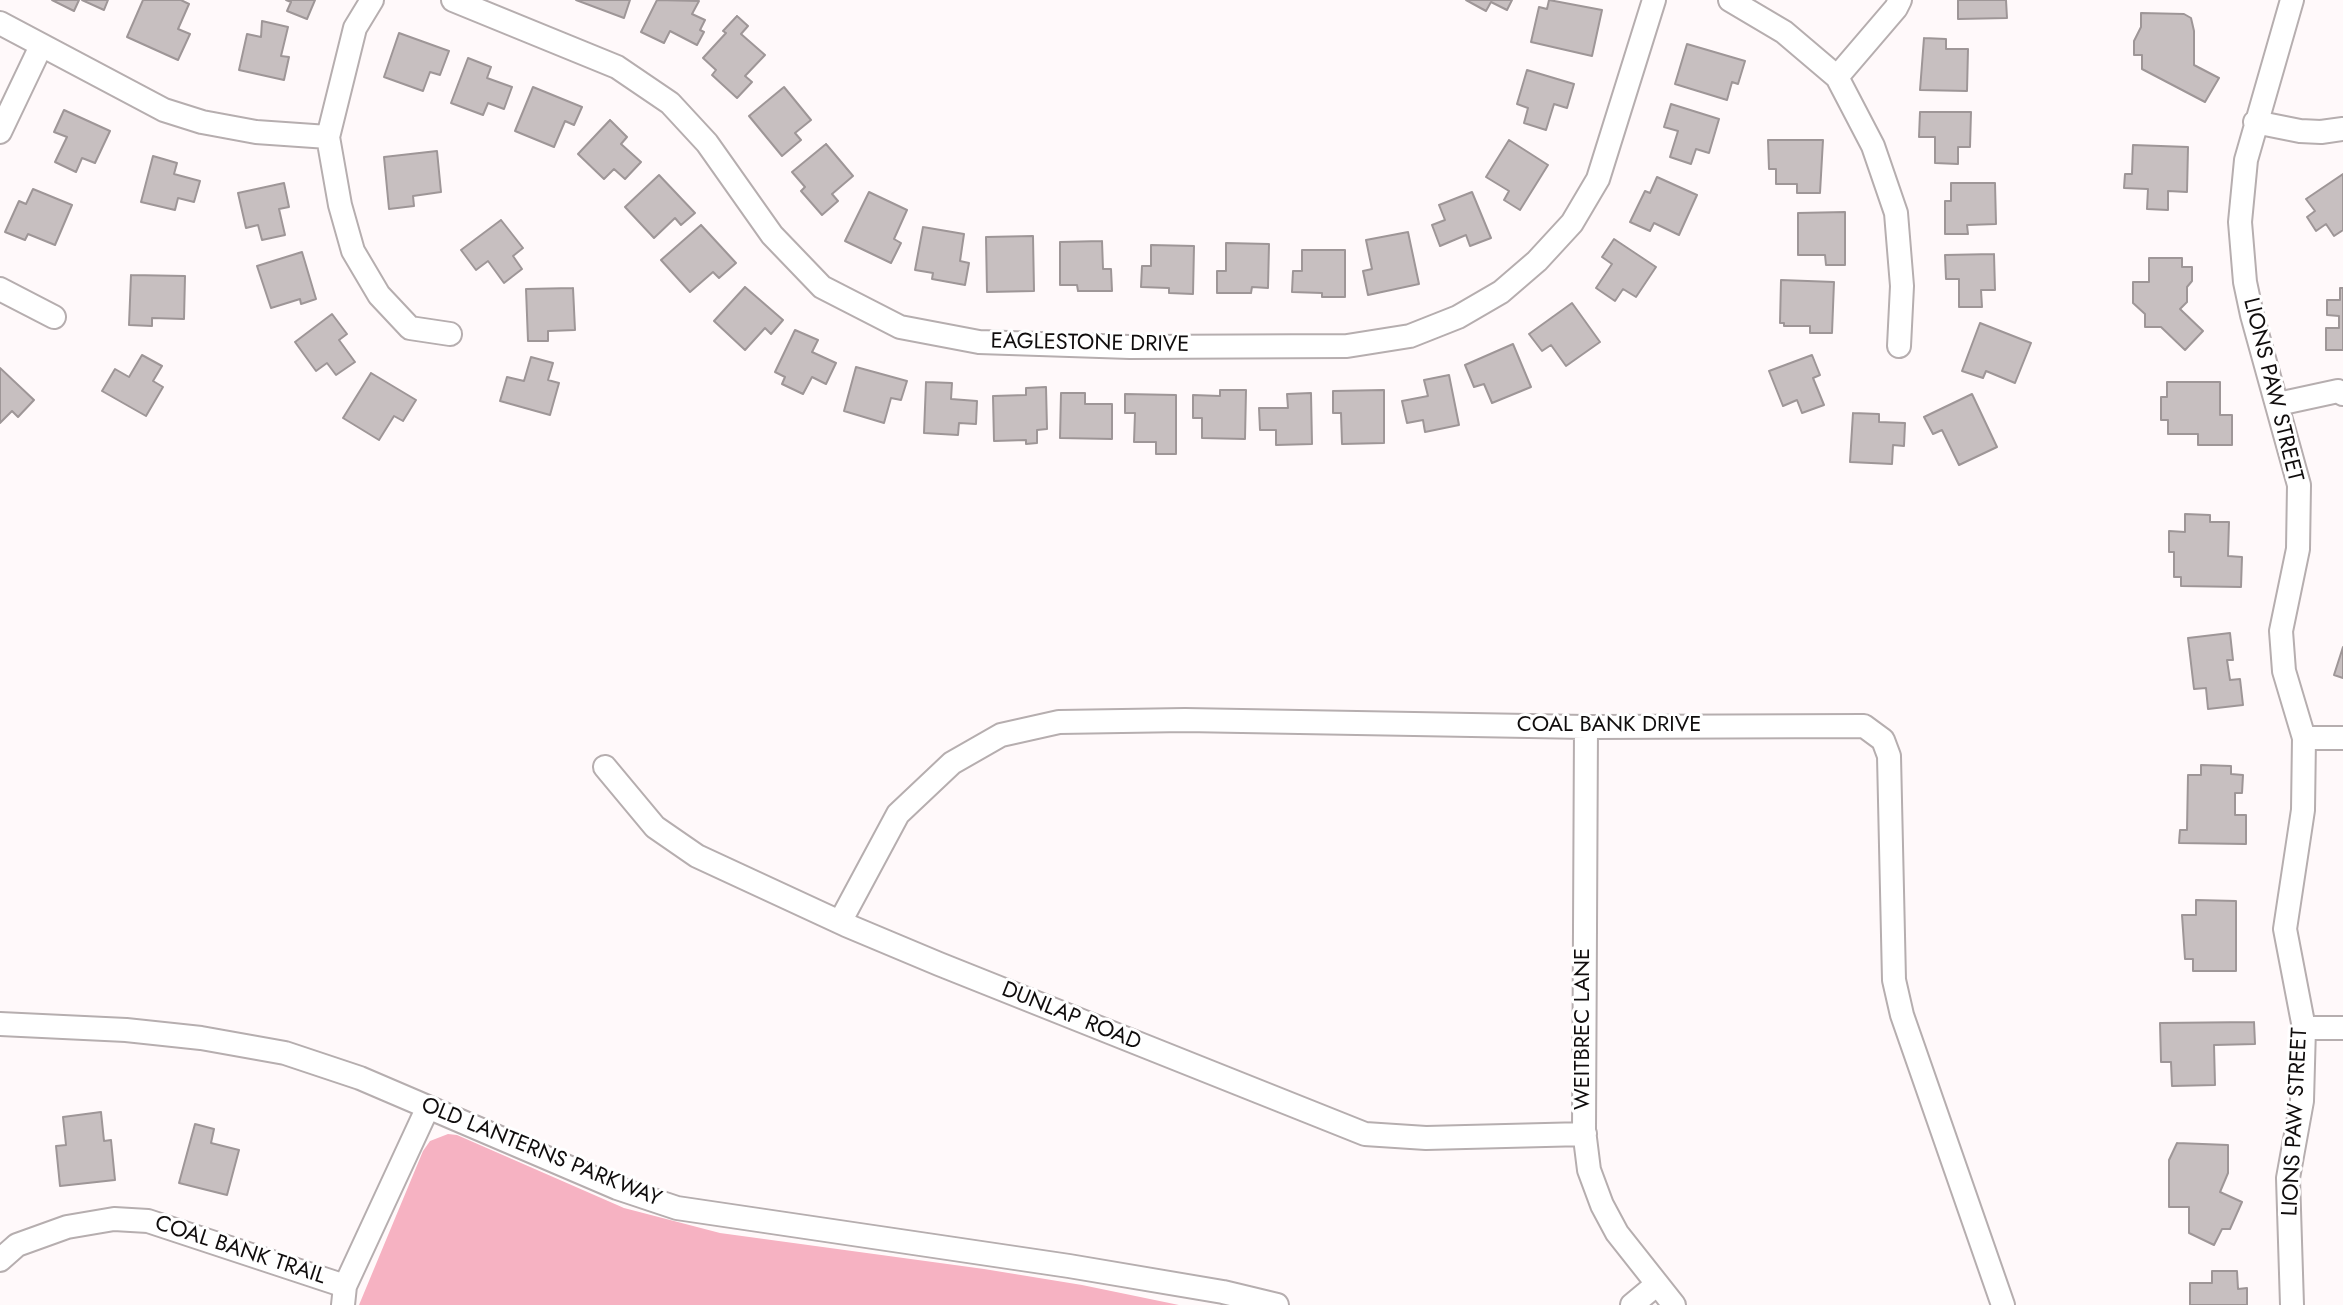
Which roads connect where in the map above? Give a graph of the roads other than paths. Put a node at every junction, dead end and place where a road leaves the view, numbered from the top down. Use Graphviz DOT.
graph roads {
  1 [pos="372,0"];
  2 [pos="453,0"];
  3 [pos="1654,0"];
  4 [pos="1730,0"];
  5 [pos="1900,0"];
  6 [pos="2292,0"];
  7 [pos="0,23"];
  8 [pos="41,46"];
  9 [pos="1837,77"];
  10 [pos="2255,122"];
  11 [pos="2343,129"];
  12 [pos="0,132"];
  13 [pos="328,137"];
  14 [pos="0,289"];
  15 [pos="54,317"];
  16 [pos="450,334"];
  17 [pos="1899,346"];
  18 [pos="2343,394"];
  19 [pos="2278,404"];
  20 [pos="1586,727"];
  21 [pos="2304,738"];
  22 [pos="2343,738"];
  23 [pos="605,767"];
  24 [pos="840,922"];
  25 [pos="0,1024"];
  26 [pos="2304,1028"];
  27 [pos="2343,1028"];
  28 [pos="428,1107"];
  29 [pos="1585,1134"];
  30 [pos="0,1260"];
  31 [pos="1656,1285"];
  32 [pos="344,1295"];
  33 [pos="1277,1305"];
  34 [pos="1632,1305"];
  35 [pos="1674,1305"];
  36 [pos="2003,1305"];
  37 [pos="2292,1305"];
  1 -- 13 [label="street"];
  2 -- 3 [label="street, EAGLESTONE DRIVE"];
  4 -- 9 [label="street"];
  5 -- 9 [label="street"];
  6 -- 10 [label="street, LIONS PAW STREET"];
  7 -- 8 [label="street"];
  8 -- 12 [label="street"];
  8 -- 13 [label="street"];
  9 -- 17 [label="street"];
  10 -- 11 [label="street"];
  10 -- 19 [label="street, LIONS PAW STREET"];
  13 -- 16 [label="street"];
  14 -- 15 [label="street"];
  18 -- 19 [label="street"];
  19 -- 21 [label="street, LIONS PAW STREET"];
  20 -- 24 [label="street, COAL BANK DRIVE"];
  20 -- 29 [label="street, WEITBREC LANE"];
  20 -- 36 [label="street, COAL BANK DRIVE"];
  21 -- 22 [label="street"];
  21 -- 26 [label="street, LIONS PAW STREET"];
  23 -- 24 [label="street, DUNLAP ROAD"];
  24 -- 29 [label="street, DUNLAP ROAD"];
  25 -- 28 [label="street, OLD LANTERNS PARKWAY"];
  26 -- 27 [label="street"];
  26 -- 37 [label="street, LIONS PAW STREET"];
  28 -- 32 [label="street"];
  28 -- 33 [label="street, OLD LANTERNS PARKWAY"];
  29 -- 31 [label="street, WEITBREC LANE"];
  30 -- 32 [label="street, COAL BANK TRAIL"];
  31 -- 34 [label="street"];
  31 -- 35 [label="street, WEITBREC LANE"];
}
